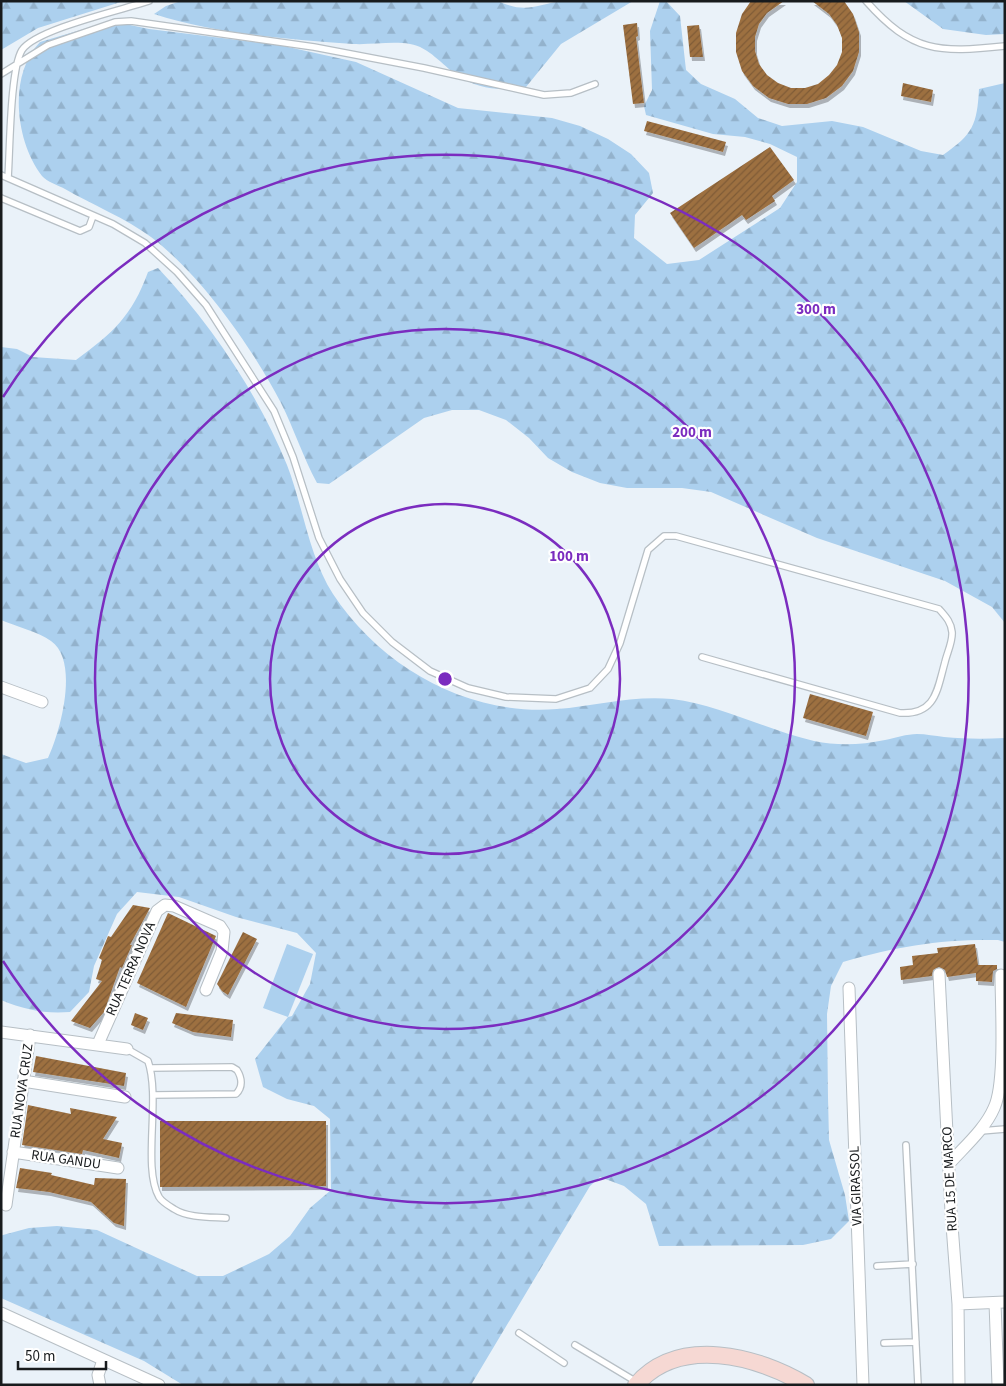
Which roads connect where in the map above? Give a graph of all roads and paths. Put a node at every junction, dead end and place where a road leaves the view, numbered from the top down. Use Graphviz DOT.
graph roads {
  1 [pos="149,1"];
  2 [pos="866,1"];
  3 [pos="1005,46"];
  4 [pos="15,67"];
  5 [pos="1,74"];
  6 [pos="595,84"];
  7 [pos="1,175"];
  8 [pos="8,178"];
  9 [pos="1,198"];
  10 [pos="93,216"];
  11 [pos="702,657"];
  12 [pos="1,687"];
  13 [pos="42,702"];
  14 [pos="939,974"];
  15 [pos="1001,975"];
  16 [pos="849,988"];
  17 [pos="206,990"];
  18 [pos="1,1032"];
  19 [pos="30,1035"];
  20 [pos="98,1044"];
  21 [pos="127,1049"];
  22 [pos="151,1068"];
  23 [pos="23,1080"];
  24 [pos="153,1095"];
  25 [pos="125,1097"];
  26 [pos="1005,1129"];
  27 [pos="976,1132"];
  28 [pos="906,1144"];
  29 [pos="13,1152"];
  30 [pos="949,1164"];
  31 [pos="118,1168"];
  32 [pos="6,1206"];
  33 [pos="226,1218"];
  34 [pos="913,1264"];
  35 [pos="877,1266"];
  36 [pos="1000,1302"];
  37 [pos="958,1304"];
  38 [pos="1,1313"];
  39 [pos="519,1333"];
  40 [pos="916,1342"];
  41 [pos="884,1343"];
  42 [pos="575,1345"];
  43 [pos="104,1360"];
  44 [pos="564,1363"];
  45 [pos="636,1384"];
  46 [pos="100,1385"];
  47 [pos="158,1385"];
  48 [pos="806,1385"];
  49 [pos="863,1385"];
  50 [pos="918,1385"];
  51 [pos="959,1385"];
  52 [pos="998,1385"];
  1 -- 4 [label="lane"];
  2 -- 3 [label="lane"];
  4 -- 5 [label="lane"];
  4 -- 6 [label="lane"];
  4 -- 8 [label="lane"];
  7 -- 8 [label="lane"];
  8 -- 10 [label="lane"];
  9 -- 10 [label="lane"];
  10 -- 11 [label="lane"];
  12 -- 13 [label="street"];
  14 -- 30 [label="street, RUA 15 DE MARCO"];
  15 -- 27 [label="street"];
  16 -- 49 [label="street, VIA GIRASSOL"];
  17 -- 20 [label="street, RUA TERRA NOVA"];
  18 -- 19 [label="street"];
  19 -- 20 [label="street"];
  19 -- 23 [label="street, RUA NOVA CRUZ"];
  20 -- 21 [label="street"];
  21 -- 22 [label="lane"];
  22 -- 24 [label="lane"];
  22 -- 24 [label="lane"];
  23 -- 25 [label="street"];
  23 -- 29 [label="street, RUA NOVA CRUZ"];
  24 -- 33 [label="lane"];
  26 -- 27 [label="lane"];
  27 -- 30 [label="street"];
  28 -- 34 [label="lane"];
  29 -- 31 [label="street, RUA GANDU"];
  29 -- 32 [label="street, RUA NOVA CRUZ"];
  30 -- 37 [label="street, RUA 15 DE MARCO"];
  34 -- 35 [label="lane"];
  34 -- 40 [label="lane"];
  36 -- 37 [label="street"];
  36 -- 52 [label="street"];
  37 -- 51 [label="street, RUA 15 DE MARCO"];
  38 -- 43 [label="street"];
  39 -- 44 [label="lane"];
  40 -- 41 [label="lane"];
  40 -- 50 [label="lane"];
  42 -- 45 [label="lane"];
  43 -- 46 [label="street"];
  43 -- 47 [label="street"];
  45 -- 48 [label="main road"];
}
